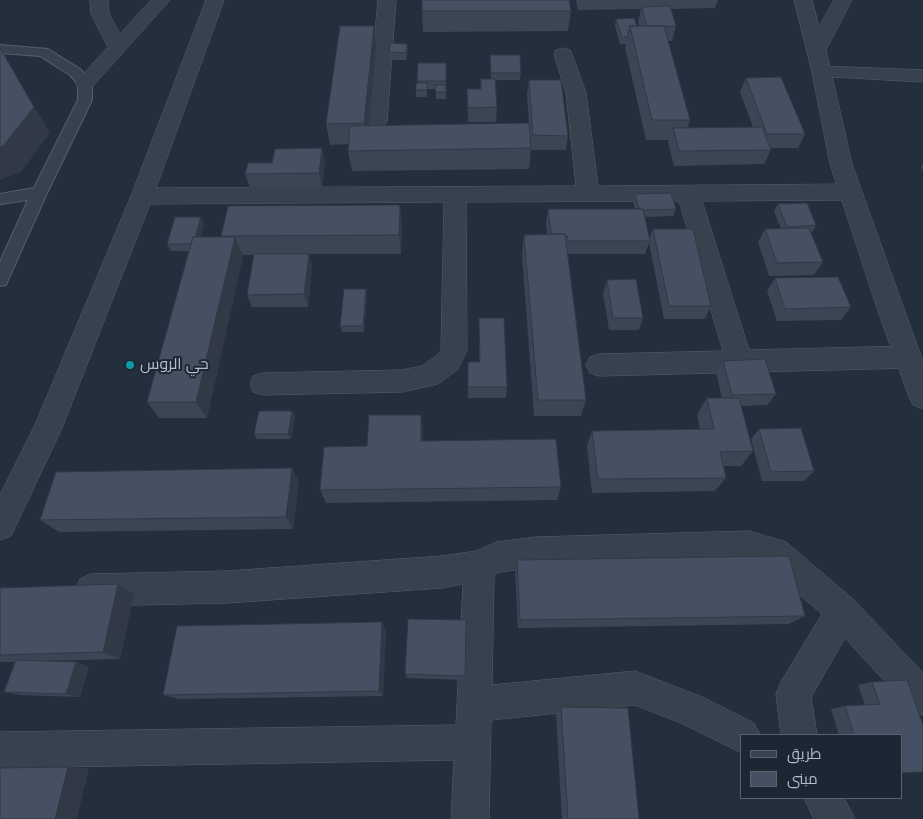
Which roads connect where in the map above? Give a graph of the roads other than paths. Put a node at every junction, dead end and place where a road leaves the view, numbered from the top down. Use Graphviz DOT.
graph roads {
  1 [pos="99,0"];
  2 [pos="161,0"];
  3 [pos="215,0"];
  4 [pos="388,0"];
  5 [pos="803,0"];
  6 [pos="843,0"];
  7 [pos="118,48"];
  8 [pos="0,49"];
  9 [pos="816,50"];
  10 [pos="563,54"];
  11 [pos="822,72"];
  12 [pos="923,76"];
  13 [pos="85,83"];
  14 [pos="377,121"];
  15 [pos="851,192"];
  16 [pos="688,193"];
  17 [pos="39,194"];
  18 [pos="588,194"];
  19 [pos="455,195"];
  20 [pos="142,196"];
  21 [pos="0,199"];
  22 [pos="0,280"];
  23 [pos="909,357"];
  24 [pos="739,361"];
  25 [pos="599,365"];
  26 [pos="263,384"];
  27 [pos="923,397"];
  28 [pos="0,526"];
  29 [pos="479,566"];
  30 [pos="60,590"];
  31 [pos="844,611"];
  32 [pos="923,698"];
  33 [pos="474,704"];
  34 [pos="740,734"];
  35 [pos="799,734"];
  36 [pos="473,742"];
  37 [pos="0,750"];
  38 [pos="823,799"];
  39 [pos="470,819"];
  40 [pos="836,819"];
  1 -- 7 [label="street"];
  2 -- 7 [label="street"];
  3 -- 20 [label="street"];
  4 -- 14 [label="street"];
  5 -- 9 [label="street"];
  6 -- 9 [label="street"];
  7 -- 13 [label="street"];
  8 -- 13 [label="lane"];
  9 -- 11 [label="street"];
  10 -- 18 [label="street"];
  11 -- 12 [label="street"];
  11 -- 15 [label="street"];
  13 -- 17 [label="lane"];
  15 -- 16 [label="street"];
  15 -- 23 [label="street"];
  16 -- 18 [label="street"];
  16 -- 24 [label="street"];
  17 -- 21 [label="lane"];
  17 -- 22 [label="lane"];
  18 -- 19 [label="street"];
  19 -- 20 [label="street"];
  19 -- 26 [label="street"];
  20 -- 28 [label="street"];
  23 -- 24 [label="street"];
  23 -- 27 [label="street"];
  24 -- 25 [label="street"];
  29 -- 30 [label="street"];
  29 -- 31 [label="street"];
  29 -- 33 [label="street"];
  31 -- 32 [label="street"];
  31 -- 35 [label="street"];
  33 -- 34 [label="street"];
  33 -- 36 [label="street"];
  36 -- 37 [label="street"];
  36 -- 39 [label="street"];
  38 -- 40 [label="street"];
}
